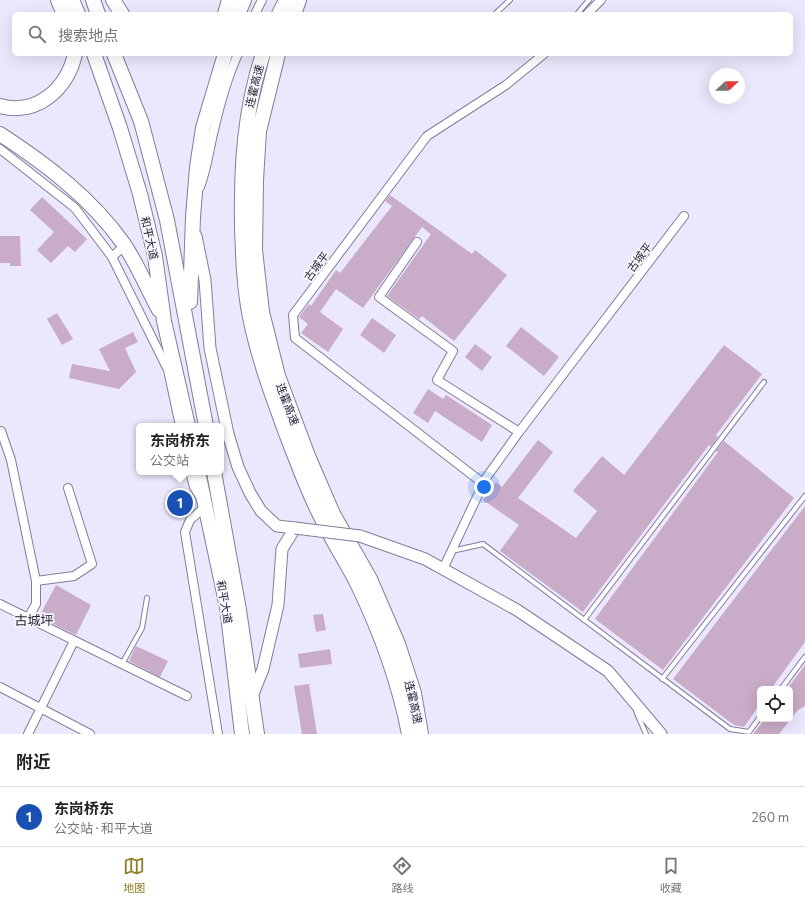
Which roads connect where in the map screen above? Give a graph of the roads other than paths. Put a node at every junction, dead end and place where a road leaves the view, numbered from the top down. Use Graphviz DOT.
graph roads {
  1 [pos="58,0"];
  2 [pos="72,0"];
  3 [pos="93,0"];
  4 [pos="113,0"];
  5 [pos="229,0"];
  6 [pos="239,0"];
  7 [pos="244,0"];
  8 [pos="262,0"];
  9 [pos="286,0"];
  10 [pos="300,0"];
  11 [pos="510,0"];
  12 [pos="589,0"];
  13 [pos="601,0"];
  14 [pos="63,12"];
  15 [pos="77,12"];
  16 [pos="97,12"];
  17 [pos="121,12"];
  18 [pos="226,12"];
  19 [pos="238,12"];
  20 [pos="239,12"];
  21 [pos="256,12"];
  22 [pos="280,12"];
  23 [pos="295,12"];
  24 [pos="497,12"];
  25 [pos="579,12"];
  26 [pos="589,12"];
  27 [pos="75,56"];
  28 [pos="95,56"];
  29 [pos="115,56"];
  30 [pos="223,56"];
  31 [pos="237,56"];
  32 [pos="261,56"];
  33 [pos="278,56"];
  34 [pos="542,56"];
  35 [pos="0,106"];
  36 [pos="0,134"];
  37 [pos="0,149"];
  38 [pos="195,199"];
  39 [pos="684,216"];
  40 [pos="192,217"];
  41 [pos="418,242"];
  42 [pos="124,246"];
  43 [pos="112,257"];
  44 [pos="164,321"];
  45 [pos="190,337"];
  46 [pos="764,382"];
  47 [pos="179,423"];
  48 [pos="187,423"];
  49 [pos="205,423"];
  50 [pos="1,431"];
  51 [pos="519,432"];
  52 [pos="191,475"];
  53 [pos="199,475"];
  54 [pos="215,475"];
  55 [pos="484,484"];
  56 [pos="68,488"];
  57 [pos="805,496"];
  58 [pos="206,506"];
  59 [pos="295,528"];
  60 [pos="452,551"];
  61 [pos="443,569"];
  62 [pos="36,581"];
  63 [pos="147,598"];
  64 [pos="0,604"];
  65 [pos="28,618"];
  66 [pos="584,620"];
  67 [pos="74,641"];
  68 [pos="805,657"];
  69 [pos="122,664"];
  70 [pos="662,679"];
  71 [pos="783,686"];
  72 [pos="0,687"];
  73 [pos="187,696"];
  74 [pos="631,698"];
  75 [pos="251,699"];
  76 [pos="40,708"];
  77 [pos="757,721"];
  78 [pos="28,734"];
  79 [pos="90,734"];
  80 [pos="218,734"];
  81 [pos="242,734"];
  82 [pos="257,734"];
  83 [pos="409,734"];
  84 [pos="421,734"];
  85 [pos="646,734"];
  86 [pos="661,734"];
  1 -- 14 [label="highway"];
  2 -- 15 [label="highway"];
  3 -- 16 [label="highway"];
  4 -- 17 [label="highway"];
  5 -- 18 [label="highway"];
  6 -- 19 [label="highway"];
  7 -- 20 [label="highway"];
  8 -- 21 [label="street"];
  9 -- 22 [label="highway"];
  10 -- 23 [label="highway"];
  11 -- 24 [label="lane"];
  12 -- 25 [label="lane"];
  13 -- 26 [label="street"];
  27 -- 35 [label="highway"];
  28 -- 44 [label="highway, 和平大道"];
  29 -- 45 [label="highway, 和平大道"];
  30 -- 38 [label="highway"];
  31 -- 38 [label="street"];
  32 -- 83 [label="highway, 连霍高速"];
  33 -- 84 [label="highway, 连霍高速"];
  34 -- 55 [label="street, 古城平"];
  36 -- 42 [label="highway"];
  37 -- 43 [label="street"];
  38 -- 40 [label="highway"];
  39 -- 51 [label="street, 古城平"];
  40 -- 45 [label="highway"];
  40 -- 59 [label="main road"];
  41 -- 51 [label="street"];
  42 -- 43 [label="street"];
  42 -- 44 [label="highway"];
  43 -- 47 [label="street"];
  44 -- 48 [label="highway, 和平大道"];
  45 -- 49 [label="highway, 和平大道"];
  46 -- 66 [label="lane"];
  50 -- 62 [label="street"];
  51 -- 55 [label="street, 古城平"];
  52 -- 58 [label="street"];
  53 -- 58 [label="highway, 和平大道"];
  54 -- 75 [label="highway, 和平大道"];
  55 -- 60 [label="street, 古城平"];
  56 -- 62 [label="street"];
  57 -- 70 [label="lane"];
  58 -- 80 [label="street"];
  58 -- 81 [label="highway, 和平大道"];
  59 -- 61 [label="main road, bridge"];
  59 -- 75 [label="main road"];
  60 -- 61 [label="street, 古城平"];
  60 -- 66 [label="lane"];
  61 -- 74 [label="main road"];
  62 -- 65 [label="street"];
  63 -- 69 [label="lane"];
  64 -- 65 [label="street"];
  65 -- 67 [label="street"];
  66 -- 70 [label="lane"];
  67 -- 69 [label="street"];
  67 -- 76 [label="street"];
  68 -- 71 [label="lane"];
  69 -- 73 [label="street"];
  70 -- 77 [label="lane"];
  72 -- 76 [label="street"];
  74 -- 85 [label="lane"];
  74 -- 86 [label="main road"];
  75 -- 82 [label="highway, 和平大道"];
  76 -- 78 [label="street"];
  76 -- 79 [label="street"];
}
